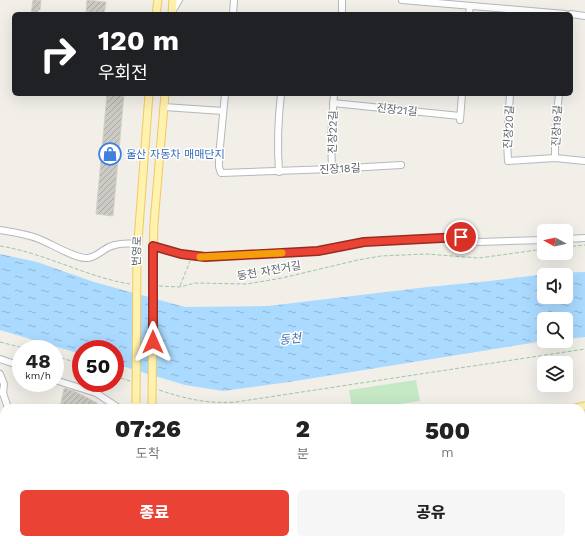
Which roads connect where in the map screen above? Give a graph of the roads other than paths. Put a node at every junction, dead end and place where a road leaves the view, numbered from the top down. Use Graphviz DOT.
graph roads {
  1 [pos="153,0"];
  2 [pos="158,0"];
  3 [pos="173,0"];
  4 [pos="179,0"];
  5 [pos="234,0"];
  6 [pos="342,0"];
  7 [pos="402,0"];
  8 [pos="470,6"];
  9 [pos="157,12"];
  10 [pos="172,12"];
  11 [pos="173,12"];
  12 [pos="233,12"];
  13 [pos="342,12"];
  14 [pos="469,12"];
  15 [pos="542,12"];
  16 [pos="573,14"];
  17 [pos="585,16"];
  18 [pos="149,96"];
  19 [pos="165,96"];
  20 [pos="225,96"];
  21 [pos="281,96"];
  22 [pos="334,96"];
  23 [pos="462,96"];
  24 [pos="510,96"];
  25 [pos="559,96"];
  26 [pos="333,103"];
  27 [pos="164,107"];
  28 [pos="223,111"];
  29 [pos="555,158"];
  30 [pos="585,161"];
  31 [pos="402,165"];
  32 [pos="332,169"];
  33 [pos="279,172"];
  34 [pos="0,230"];
  35 [pos="585,238"];
  36 [pos="573,239"];
  37 [pos="537,240"];
  38 [pos="137,244"];
  39 [pos="153,246"];
  40 [pos="0,359"];
  41 [pos="12,363"];
  42 [pos="0,374"];
  43 [pos="64,383"];
  44 [pos="1,392"];
  45 [pos="6,404"];
  46 [pos="113,404"];
  47 [pos="136,404"];
  48 [pos="153,404"];
  1 -- 9 [label="street"];
  2 -- 9 [label="main road"];
  3 -- 10 [label="main road"];
  4 -- 11 [label="street"];
  5 -- 12 [label="street"];
  6 -- 13 [label="street"];
  7 -- 8 [label="street"];
  8 -- 14 [label="street"];
  8 -- 15 [label="street"];
  16 -- 17 [label="street"];
  18 -- 38 [label="main road, 번영로"];
  19 -- 27 [label="main road, 번영로"];
  20 -- 28 [label="street"];
  21 -- 33 [label="street"];
  22 -- 26 [label="street, 진장22길"];
  23 -- 26 [label="street, 진장21길"];
  24 -- 29 [label="street, 진장20길"];
  25 -- 29 [label="street, 진장19길"];
  26 -- 32 [label="street, 진장22길"];
  27 -- 28 [label="street"];
  27 -- 39 [label="main road, 번영로"];
  28 -- 33 [label="street, 진장18길"];
  29 -- 30 [label="street"];
  31 -- 32 [label="street, 진장18길"];
  32 -- 33 [label="street, 진장18길"];
  34 -- 38 [label="street"];
  35 -- 36 [label="street"];
  37 -- 39 [label="street"];
  38 -- 47 [label="main road, 번영로, bridge"];
  39 -- 48 [label="main road, 번영로, bridge"];
  40 -- 41 [label="street"];
  42 -- 44 [label="street"];
  43 -- 46 [label="street"];
  44 -- 45 [label="street"];
}
